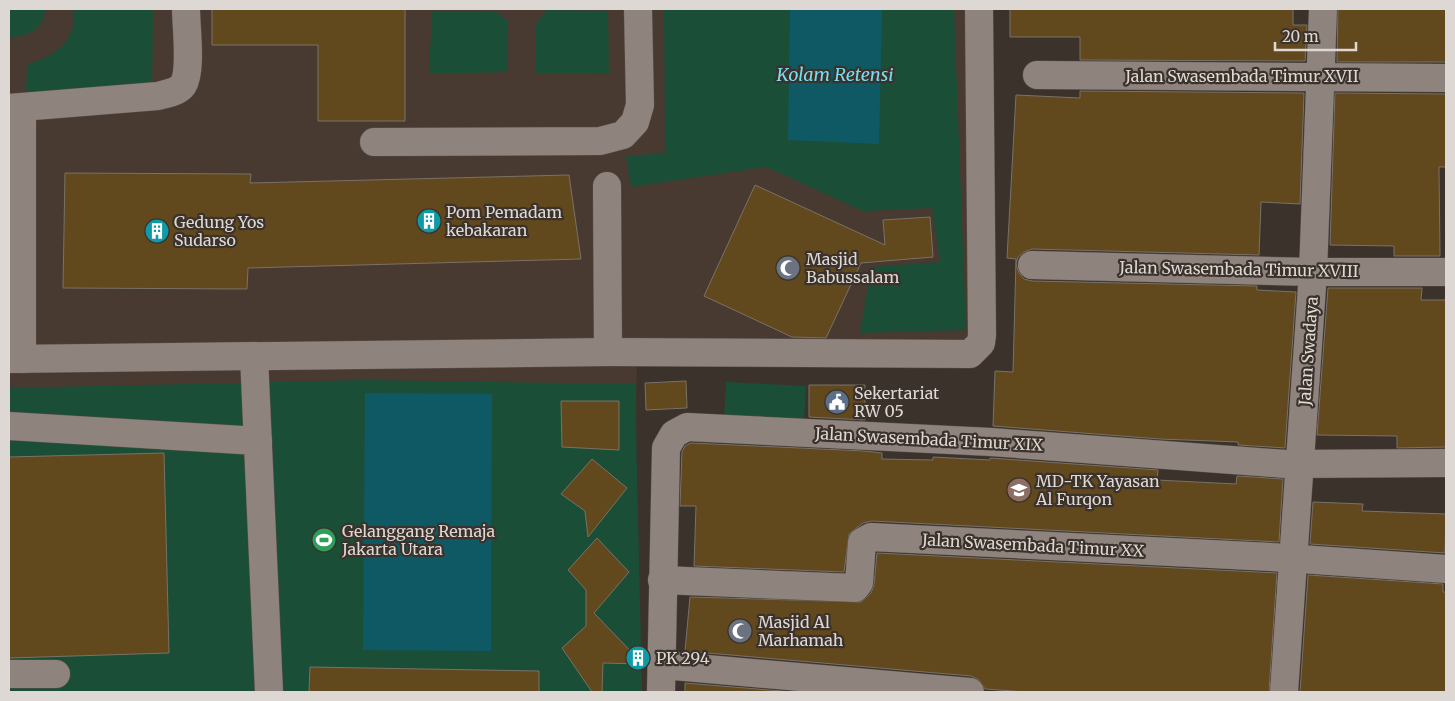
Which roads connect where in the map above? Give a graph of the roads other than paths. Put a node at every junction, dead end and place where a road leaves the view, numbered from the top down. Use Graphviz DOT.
graph roads {
  1 [pos="186,9"];
  2 [pos="638,9"];
  3 [pos="979,9"];
  4 [pos="1323,9"];
  5 [pos="1037,75"];
  6 [pos="1321,76"];
  7 [pos="1446,78"];
  8 [pos="16,108"];
  9 [pos="374,142"];
  10 [pos="607,186"];
  11 [pos="1032,265"];
  12 [pos="1313,272"];
  13 [pos="1446,272"];
  14 [pos="608,352"];
  15 [pos="254,356"];
  16 [pos="15,359"];
  17 [pos="9,426"];
  18 [pos="258,441"];
  19 [pos="1446,463"];
  20 [pos="1300,464"];
  21 [pos="1293,559"];
  22 [pos="1446,569"];
  23 [pos="662,580"];
  24 [pos="662,664"];
  25 [pos="9,674"];
  26 [pos="56,674"];
  27 [pos="269,692"];
  28 [pos="661,692"];
  29 [pos="970,692"];
  30 [pos="1284,692"];
  1 -- 8 [label="street"];
  2 -- 9 [label="street"];
  3 -- 14 [label="street"];
  4 -- 6 [label="street, Jalan Swadaya"];
  5 -- 6 [label="street, Jalan Swasembada Timur XVII"];
  6 -- 7 [label="street, Jalan Swasembada Timur XVII"];
  6 -- 12 [label="street, Jalan Swadaya"];
  8 -- 16 [label="street"];
  10 -- 14 [label="street"];
  11 -- 12 [label="street, Jalan Swasembada Timur XVIII"];
  12 -- 13 [label="street, Jalan Swasembada Timur XVIII"];
  12 -- 20 [label="street, Jalan Swadaya"];
  14 -- 15 [label="street"];
  15 -- 16 [label="street"];
  15 -- 18 [label="street"];
  17 -- 18 [label="street"];
  18 -- 27 [label="street"];
  19 -- 20 [label="street, Jalan Swasembada Timur XIX"];
  20 -- 21 [label="street, Jalan Swadaya"];
  20 -- 23 [label="street, Jalan Swasembada Timur XIX"];
  21 -- 22 [label="street, Jalan Swasembada Timur XX"];
  21 -- 23 [label="street, Jalan Swasembada Timur XX"];
  21 -- 30 [label="street, Jalan Swadaya"];
  23 -- 24 [label="street, Jalan Swasembada Timur XIX"];
  24 -- 28 [label="street, Jalan Swasembada Timur XIX"];
  24 -- 29 [label="street"];
  25 -- 26 [label="street"];
}
